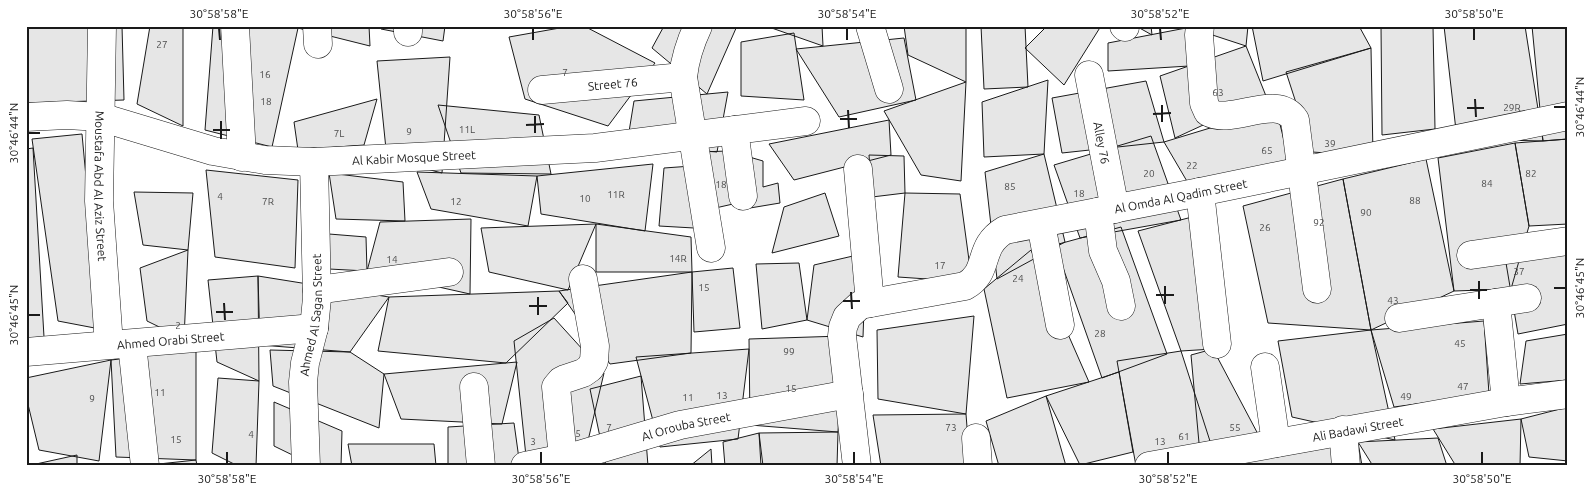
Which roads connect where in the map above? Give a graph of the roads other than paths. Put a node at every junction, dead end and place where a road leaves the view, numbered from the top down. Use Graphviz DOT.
graph roads {
  1 [pos="102,26"];
  2 [pos="234,26"];
  3 [pos="698,26"];
  4 [pos="870,26"];
  5 [pos="1200,26"];
  6 [pos="1089,75"];
  7 [pos="683,77"];
  8 [pos="890,89"];
  9 [pos="542,90"];
  10 [pos="1568,116"];
  11 [pos="26,117"];
  12 [pos="100,117"];
  13 [pos="806,121"];
  14 [pos="734,130"];
  15 [pos="692,135"];
  16 [pos="242,157"];
  17 [pos="314,162"];
  18 [pos="858,169"];
  19 [pos="1302,171"];
  20 [pos="1200,192"];
  21 [pos="743,196"];
  22 [pos="1106,211"];
  23 [pos="1041,224"];
  24 [pos="1568,241"];
  25 [pos="711,248"];
  26 [pos="1471,255"];
  27 [pos="450,272"];
  28 [pos="583,279"];
  29 [pos="1317,289"];
  30 [pos="316,290"];
  31 [pos="1527,298"];
  32 [pos="870,303"];
  33 [pos="1496,303"];
  34 [pos="1121,306"];
  35 [pos="1399,318"];
  36 [pos="1060,325"];
  37 [pos="314,328"];
  38 [pos="121,344"];
  39 [pos="1218,344"];
  40 [pos="26,352"];
  41 [pos="1265,367"];
  42 [pos="474,387"];
  43 [pos="848,394"];
  44 [pos="1568,394"];
  45 [pos="1506,402"];
  46 [pos="1343,430"];
  47 [pos="976,438"];
  48 [pos="1276,443"];
  49 [pos="1242,457"];
  50 [pos="563,458"];
  51 [pos="592,458"];
  52 [pos="145,466"];
  53 [pos="306,466"];
  54 [pos="480,466"];
  55 [pos="525,466"];
  56 [pos="857,466"];
  57 [pos="978,466"];
  58 [pos="1149,466"];
  59 [pos="1346,466"];
  1 -- 12 [label="street, Moustafa Abd Al Aziz Street"];
  2 -- 16 [label="street"];
  3 -- 7 [label="street"];
  4 -- 8 [label="street"];
  5 -- 19 [label="street"];
  6 -- 22 [label="street, Alley 76"];
  7 -- 9 [label="street, Street 76"];
  7 -- 15 [label="street"];
  10 -- 19 [label="street, Al Omda Al Qadim Street"];
  11 -- 12 [label="street, Al Kabir Mosque Street"];
  12 -- 16 [label="street, Al Kabir Mosque Street"];
  12 -- 38 [label="street, Moustafa Abd Al Aziz Street"];
  13 -- 14 [label="street, Al Kabir Mosque Street"];
  14 -- 15 [label="street, Al Kabir Mosque Street"];
  14 -- 21 [label="street"];
  15 -- 17 [label="street, Al Kabir Mosque Street"];
  15 -- 25 [label="street"];
  16 -- 17 [label="street, Al Kabir Mosque Street"];
  17 -- 30 [label="street, Ahmed Al Sagan Street"];
  18 -- 32 [label="street"];
  19 -- 20 [label="street, Al Omda Al Qadim Street"];
  19 -- 29 [label="street"];
  20 -- 22 [label="street, Al Omda Al Qadim Street"];
  20 -- 39 [label="street"];
  22 -- 23 [label="street, Al Omda Al Qadim Street"];
  22 -- 34 [label="street, Alley 76"];
  23 -- 32 [label="street, Al Omda Al Qadim Street"];
  23 -- 36 [label="street"];
  24 -- 26 [label="street"];
  27 -- 30 [label="street"];
  28 -- 50 [label="street"];
  30 -- 37 [label="street, Ahmed Al Sagan Street"];
  31 -- 33 [label="street"];
  32 -- 43 [label="street, Al Omda Al Qadim Street"];
  33 -- 35 [label="street"];
  33 -- 45 [label="street"];
  37 -- 38 [label="street, Ahmed Orabi Street"];
  37 -- 53 [label="street, Ahmed Al Sagan Street"];
  38 -- 40 [label="street, Ahmed Orabi Street"];
  38 -- 52 [label="street, Moustafa Abd Al Aziz Street"];
  41 -- 48 [label="street"];
  42 -- 54 [label="street"];
  43 -- 51 [label="street, Al Orouba Street"];
  43 -- 56 [label="street"];
  44 -- 45 [label="street, Ali Badawi Street"];
  45 -- 46 [label="street, Ali Badawi Street"];
  46 -- 48 [label="street, Ali Badawi Street"];
  46 -- 59 [label="street"];
  47 -- 57 [label="street"];
  48 -- 49 [label="street, Ali Badawi Street"];
  49 -- 58 [label="street, Ali Badawi Street"];
  50 -- 51 [label="street, Al Orouba Street"];
  50 -- 55 [label="street, Al Orouba Street"];
}
